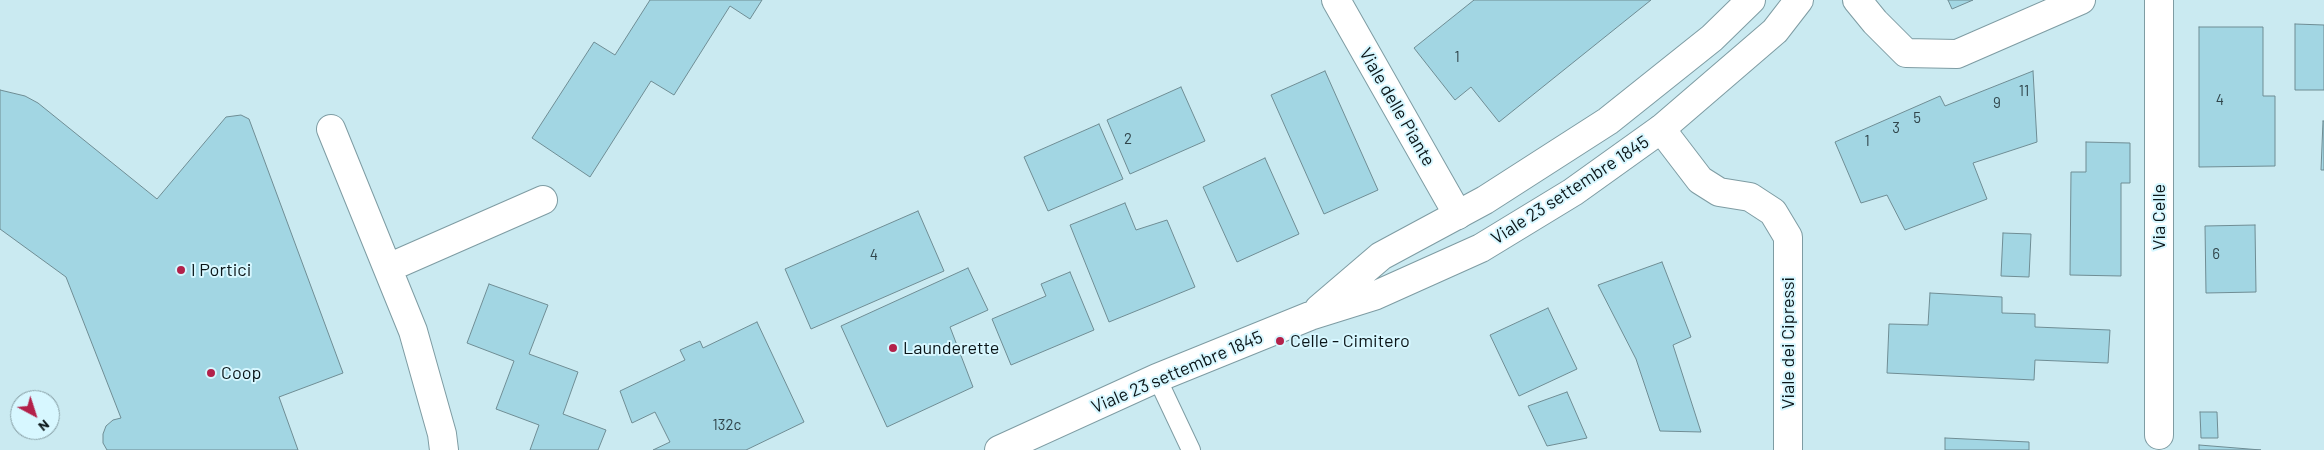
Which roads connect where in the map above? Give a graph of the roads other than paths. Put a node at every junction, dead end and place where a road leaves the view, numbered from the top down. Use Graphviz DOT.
graph roads {
  1 [pos="1336,0"];
  2 [pos="1751,0"];
  3 [pos="1799,0"];
  4 [pos="1857,0"];
  5 [pos="2081,0"];
  6 [pos="2159,0"];
  7 [pos="331,129"];
  8 [pos="1660,129"];
  9 [pos="543,200"];
  10 [pos="1458,215"];
  11 [pos="388,268"];
  12 [pos="1310,316"];
  13 [pos="1157,378"];
  14 [pos="2159,435"];
  15 [pos="1189,449"];
  16 [pos="444,450"];
  17 [pos="999,450"];
  18 [pos="1788,450"];
  1 -- 10 [label="street, Viale delle Piante"];
  2 -- 10 [label="street"];
  3 -- 8 [label="street, Viale 23 settembre 1845"];
  4 -- 5 [label="street"];
  6 -- 14 [label="street, Via Celle"];
  7 -- 11 [label="street"];
  8 -- 12 [label="street, Viale 23 settembre 1845"];
  8 -- 18 [label="street, Viale dei Cipressi"];
  9 -- 11 [label="street"];
  10 -- 12 [label="street"];
  11 -- 16 [label="street"];
  12 -- 13 [label="street, Viale 23 settembre 1845"];
  13 -- 15 [label="lane"];
  13 -- 17 [label="street, Viale 23 settembre 1845"];
}
